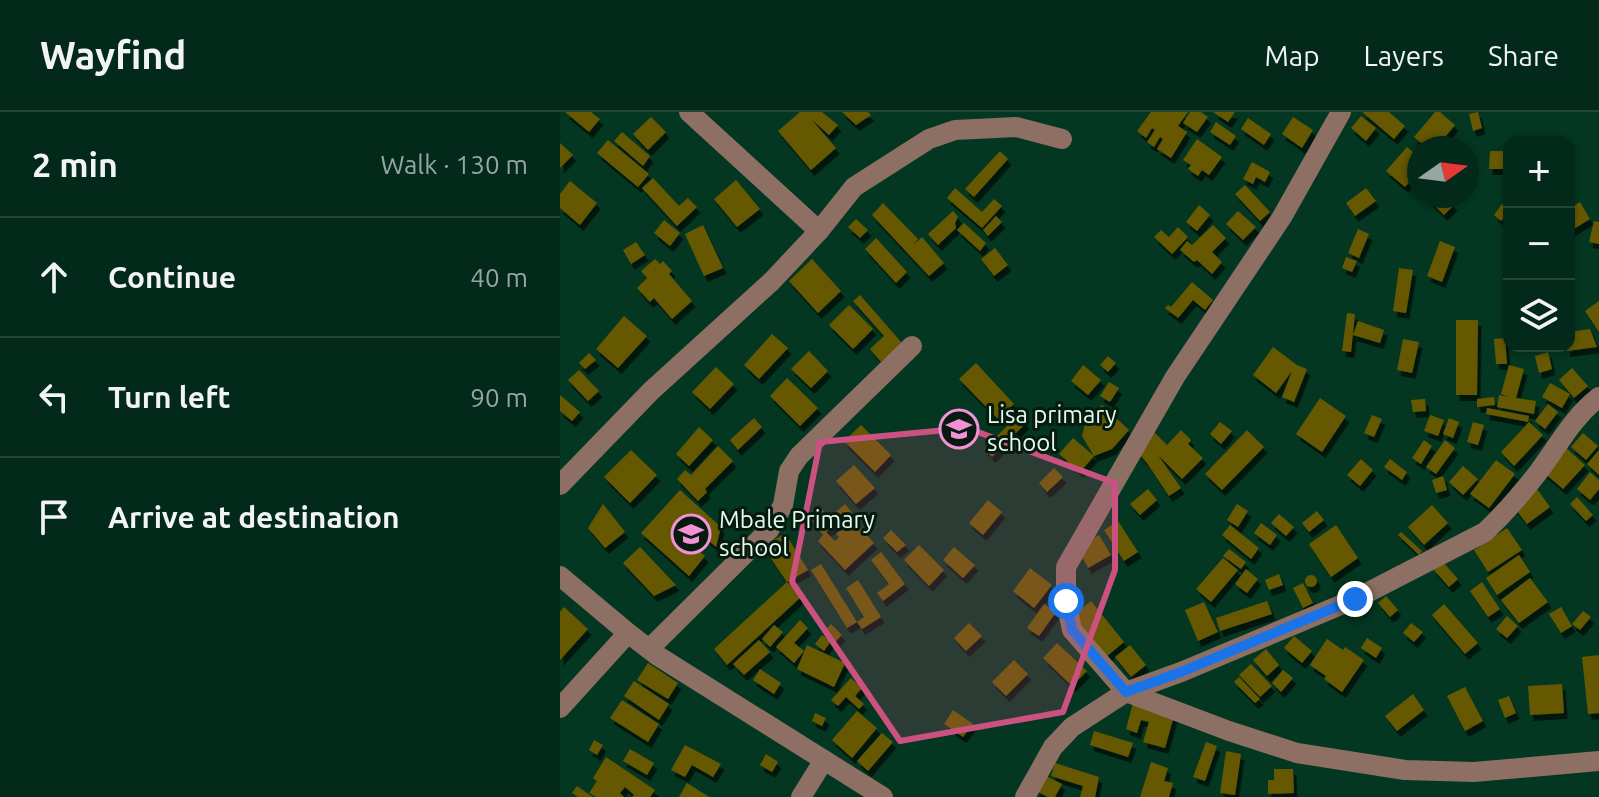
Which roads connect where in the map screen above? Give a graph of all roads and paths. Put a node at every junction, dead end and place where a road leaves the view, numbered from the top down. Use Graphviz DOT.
graph roads {
  1 [pos="689,112"];
  2 [pos="1341,112"];
  3 [pos="1018,119"];
  4 [pos="1062,139"];
  5 [pos="819,231"];
  6 [pos="912,346"];
  7 [pos="1599,397"];
  8 [pos="560,485"];
  9 [pos="560,576"];
  10 [pos="628,633"];
  11 [pos="649,649"];
  12 [pos="1126,692"];
  13 [pos="560,708"];
  14 [pos="824,760"];
  15 [pos="1599,761"];
  16 [pos="801,797"];
  17 [pos="883,797"];
  18 [pos="1025,797"];
  1 -- 5 [label="street"];
  2 -- 12 [label="street"];
  3 -- 4 [label="street"];
  3 -- 5 [label="street"];
  5 -- 8 [label="street"];
  6 -- 11 [label="street"];
  7 -- 12 [label="street"];
  9 -- 10 [label="street"];
  10 -- 11 [label="street"];
  10 -- 13 [label="street"];
  11 -- 14 [label="street"];
  12 -- 15 [label="street"];
  12 -- 18 [label="street"];
  14 -- 16 [label="street"];
  14 -- 17 [label="street"];
}
